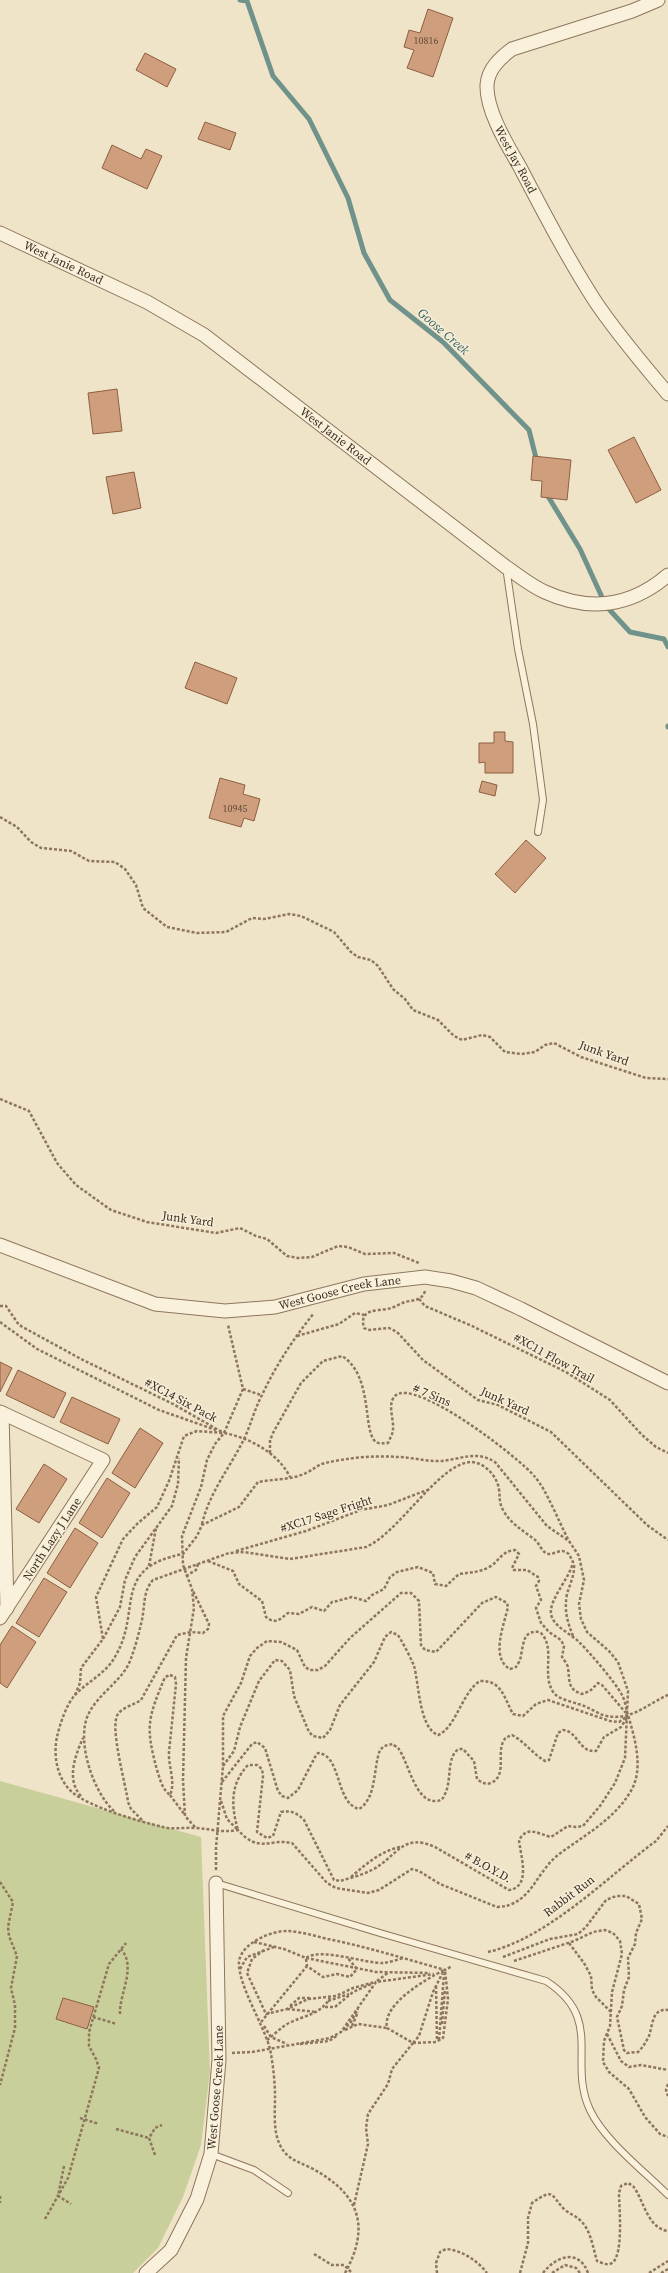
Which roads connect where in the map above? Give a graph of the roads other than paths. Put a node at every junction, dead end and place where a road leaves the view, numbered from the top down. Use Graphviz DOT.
graph roads {
  1 [pos="658,0"];
  2 [pos="0,233"];
  3 [pos="668,394"];
  4 [pos="506,567"];
  5 [pos="668,575"];
  6 [pos="538,832"];
  7 [pos="0,1245"];
  8 [pos="668,1384"];
  9 [pos="1,1413"];
  10 [pos="3,1613"];
  11 [pos="216,1883"];
  12 [pos="211,2154"];
  13 [pos="288,2193"];
  14 [pos="668,2195"];
  15 [pos="146,2273"];
  1 -- 3 [label="street, West Jay Road"];
  2 -- 4 [label="street, West Janie Road"];
  4 -- 5 [label="street, West Janie Road"];
  4 -- 6 [label="lane"];
  7 -- 8 [label="street, West Goose Creek Lane"];
  9 -- 10 [label="street"];
  9 -- 10 [label="street, North Lazy J Lane"];
  11 -- 12 [label="street, West Goose Creek Lane"];
  11 -- 14 [label="lane"];
  12 -- 13 [label="lane"];
  12 -- 15 [label="street, West Goose Creek Lane"];
}
